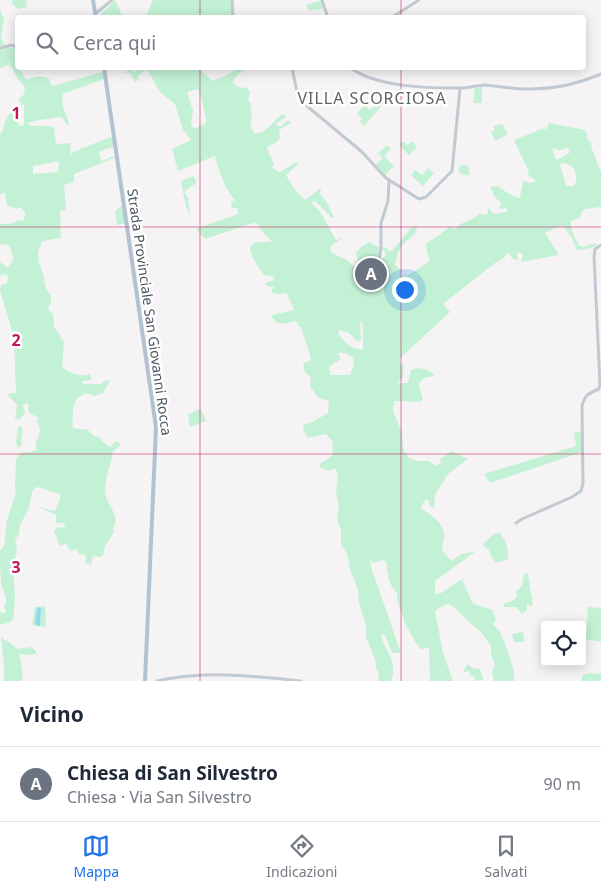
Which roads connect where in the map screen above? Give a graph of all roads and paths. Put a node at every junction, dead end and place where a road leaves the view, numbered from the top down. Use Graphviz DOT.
graph roads {
  1 [pos="93,0"];
  2 [pos="112,0"];
  3 [pos="232,0"];
  4 [pos="322,0"];
  5 [pos="419,0"];
  6 [pos="96,15"];
  7 [pos="97,15"];
  8 [pos="232,15"];
  9 [pos="327,15"];
  10 [pos="396,15"];
  11 [pos="15,47"];
  12 [pos="0,48"];
  13 [pos="104,70"];
  14 [pos="292,70"];
  15 [pos="355,70"];
  16 [pos="601,74"];
  17 [pos="460,89"];
  18 [pos="389,181"];
  19 [pos="601,245"];
  20 [pos="376,278"];
  21 [pos="516,523"];
  22 [pos="145,681"];
  23 [pos="158,681"];
  24 [pos="301,681"];
  1 -- 6 [label="main road"];
  2 -- 7 [label="street"];
  3 -- 8 [label="street"];
  4 -- 9 [label="street"];
  5 -- 10 [label="street"];
  11 -- 12 [label="street"];
  13 -- 22 [label="main road, Strada Provinciale San Giovanni Rocca"];
  14 -- 18 [label="street"];
  15 -- 17 [label="street"];
  16 -- 17 [label="street"];
  17 -- 18 [label="street"];
  18 -- 20 [label="street"];
  19 -- 21 [label="street"];
  23 -- 24 [label="street"];
}
